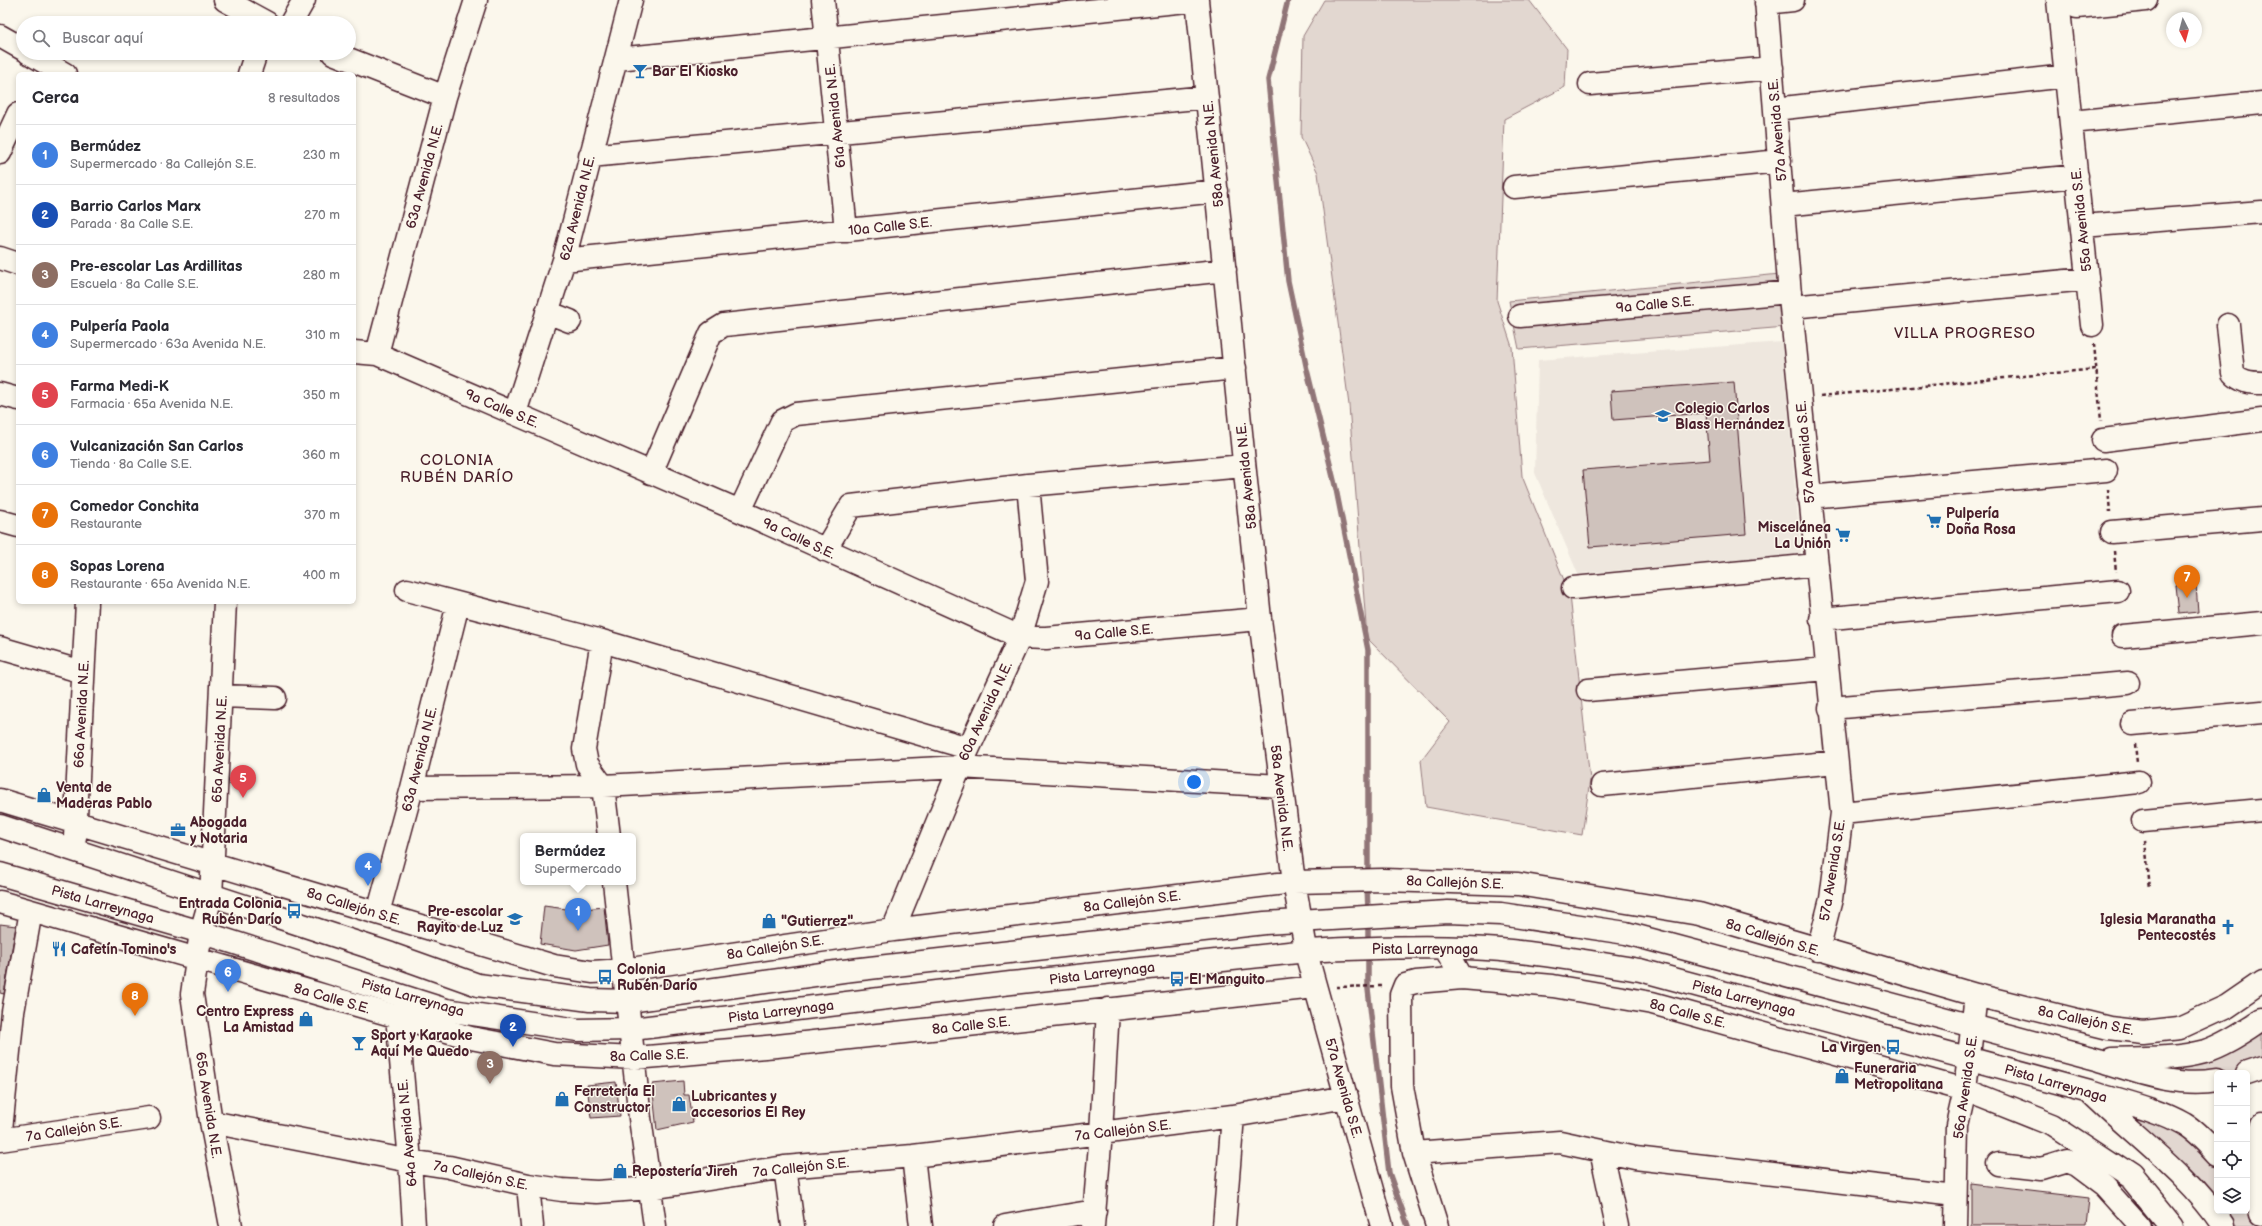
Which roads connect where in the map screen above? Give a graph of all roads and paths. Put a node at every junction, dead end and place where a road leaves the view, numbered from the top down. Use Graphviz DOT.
graph roads {
  1 [pos="225,0"];
  2 [pos="304,0"];
  3 [pos="476,0"];
  4 [pos="631,0"];
  5 [pos="823,0"];
  6 [pos="1196,0"];
  7 [pos="1793,0"];
  8 [pos="2058,0"];
  9 [pos="2077,0"];
  10 [pos="2146,0"];
  11 [pos="1766,1"];
  12 [pos="254,16"];
  13 [pos="295,16"];
  14 [pos="0,36"];
  15 [pos="826,38"];
  16 [pos="16,45"];
  17 [pos="617,59"];
  18 [pos="254,60"];
  19 [pos="351,60"];
  20 [pos="36,62"];
  21 [pos="1772,68"];
  22 [pos="60,72"];
  23 [pos="250,72"];
  24 [pos="2066,76"];
  25 [pos="1590,84"];
  26 [pos="1207,96"];
  27 [pos="445,97"];
  28 [pos="2262,103"];
  29 [pos="1775,109"];
  30 [pos="16,118"];
  31 [pos="2071,122"];
  32 [pos="838,133"];
  33 [pos="0,153"];
  34 [pos="590,156"];
  35 [pos="1780,161"];
  36 [pos="2077,176"];
  37 [pos="1514,187"];
  38 [pos="1217,191"];
  39 [pos="1783,204"];
  40 [pos="2262,212"];
  41 [pos="2082,226"];
  42 [pos="846,231"];
  43 [pos="0,258"];
  44 [pos="564,260"];
  45 [pos="16,263"];
  46 [pos="1225,270"];
  47 [pos="2088,279"];
  48 [pos="1790,299"];
  49 [pos="547,312"];
  50 [pos="1520,316"];
  51 [pos="570,321"];
  52 [pos="2228,325"];
  53 [pos="2092,326"];
  54 [pos="356,352"];
  55 [pos="377,354"];
  56 [pos="1235,368"];
  57 [pos="2096,369"];
  58 [pos="2262,383"];
  59 [pos="0,394"];
  60 [pos="16,398"];
  61 [pos="1800,398"];
  62 [pos="515,414"];
  63 [pos="2262,420"];
  64 [pos="2103,440"];
  65 [pos="1244,466"];
  66 [pos="2106,470"];
  67 [pos="651,473"];
  68 [pos="1028,485"];
  69 [pos="1809,497"];
  70 [pos="740,511"];
  71 [pos="2262,519"];
  72 [pos="0,521"];
  73 [pos="16,525"];
  74 [pos="2112,532"];
  75 [pos="824,550"];
  76 [pos="1816,565"];
  77 [pos="1574,588"];
  78 [pos="407,590"];
  79 [pos="2118,591"];
  80 [pos="87,604"];
  81 [pos="225,604"];
  82 [pos="458,604"];
  83 [pos="1260,619"];
  84 [pos="1821,620"];
  85 [pos="2262,623"];
  86 [pos="1020,636"];
  87 [pos="2123,636"];
  88 [pos="602,641"];
  89 [pos="0,648"];
  90 [pos="1826,669"];
  91 [pos="83,672"];
  92 [pos="2128,683"];
  93 [pos="1588,690"];
  94 [pos="222,696"];
  95 [pos="275,698"];
  96 [pos="1830,708"];
  97 [pos="2262,712"];
  98 [pos="2132,724"];
  99 [pos="964,758"];
  100 [pos="1836,762"];
  101 [pos="2138,782"];
  102 [pos="1602,785"];
  103 [pos="603,786"];
  104 [pos="1280,786"];
  105 [pos="412,788"];
  106 [pos="0,800"];
  107 [pos="2262,810"];
  108 [pos="1842,813"];
  109 [pos="2143,821"];
  110 [pos="76,822"];
  111 [pos="0,826"];
  112 [pos="609,833"];
  113 [pos="75,850"];
  114 [pos="213,864"];
  115 [pos="0,874"];
  116 [pos="1294,882"];
  117 [pos="614,885"];
  118 [pos="211,897"];
  119 [pos="0,902"];
  120 [pos="31,910"];
  121 [pos="378,913"];
  122 [pos="1301,920"];
  123 [pos="893,930"];
  124 [pos="201,932"];
  125 [pos="1445,948"];
  126 [pos="1818,950"];
  127 [pos="1307,951"];
  128 [pos="195,959"];
  129 [pos="624,970"];
  130 [pos="1462,978"];
  131 [pos="2262,982"];
  132 [pos="1395,985"];
  133 [pos="1316,987"];
  134 [pos="1349,987"];
  135 [pos="1976,995"];
  136 [pos="629,1001"];
  137 [pos="1108,1009"];
  138 [pos="7,1011"];
  139 [pos="397,1016"];
  140 [pos="2262,1020"];
  141 [pos="1973,1026"];
  142 [pos="632,1029"];
  143 [pos="635,1058"];
  144 [pos="1970,1059"];
  145 [pos="2099,1060"];
  146 [pos="2262,1068"];
  147 [pos="2250,1072"];
  148 [pos="2214,1080"];
  149 [pos="1965,1090"];
  150 [pos="2090,1091"];
  151 [pos="1347,1097"];
  152 [pos="1233,1116"];
  153 [pos="149,1118"];
  154 [pos="211,1122"];
  155 [pos="2262,1124"];
  156 [pos="1101,1132"];
  157 [pos="0,1140"];
  158 [pos="1601,1151"];
  159 [pos="2214,1152"];
  160 [pos="1414,1153"];
  161 [pos="913,1156"];
  162 [pos="410,1161"];
  163 [pos="1999,1164"];
  164 [pos="785,1167"];
  165 [pos="528,1185"];
  166 [pos="651,1188"];
  167 [pos="1955,1195"];
  168 [pos="2250,1203"];
  169 [pos="2262,1214"];
  170 [pos="1094,1218"];
  171 [pos="2262,1221"];
  172 [pos="2134,1222"];
  173 [pos="231,1226"];
  174 [pos="414,1226"];
  175 [pos="532,1226"];
  176 [pos="656,1226"];
  177 [pos="793,1226"];
  178 [pos="921,1226"];
  179 [pos="1005,1226"];
  180 [pos="1224,1226"];
  181 [pos="1382,1226"];
  182 [pos="1438,1226"];
  183 [pos="1617,1226"];
  184 [pos="1956,1226"];
  185 [pos="2172,1226"];
  186 [pos="2223,1226"];
  1 -- 12 [label="street"];
  2 -- 13 [label="street"];
  3 -- 27 [label="street, 63a Avenida N.E."];
  4 -- 17 [label="street, 62a Avenida N.E."];
  5 -- 15 [label="street, 61a Avenida N.E."];
  6 -- 15 [label="street"];
  6 -- 26 [label="street, 58a Avenida N.E."];
  7 -- 11 [label="street"];
  8 -- 24 [label="street, 55a Avenida S.E."];
  9 -- 10 [label="street"];
  11 -- 21 [label="street, 57a Avenida S.E."];
  14 -- 16 [label="street"];
  15 -- 17 [label="street"];
  15 -- 32 [label="street, 61a Avenida N.E."];
  17 -- 34 [label="street, 62a Avenida N.E."];
  18 -- 23 [label="street"];
  19 -- 27 [label="street"];
  20 -- 22 [label="street"];
  21 -- 25 [label="street"];
  21 -- 29 [label="street, 57a Avenida S.E."];
  24 -- 29 [label="street"];
  24 -- 31 [label="street, 55a Avenida S.E."];
  26 -- 32 [label="street"];
  26 -- 38 [label="street, 58a Avenida N.E."];
  27 -- 55 [label="street, 63a Avenida N.E."];
  28 -- 31 [label="street"];
  29 -- 35 [label="street, 57a Avenida S.E."];
  30 -- 33 [label="street"];
  31 -- 36 [label="street, 55a Avenida S.E."];
  32 -- 34 [label="street"];
  32 -- 42 [label="street, 61a Avenida N.E."];
  34 -- 44 [label="street, 62a Avenida N.E."];
  35 -- 37 [label="street"];
  35 -- 39 [label="street, 57a Avenida S.E."];
  36 -- 39 [label="street"];
  36 -- 41 [label="street, 55a Avenida S.E."];
  38 -- 42 [label="street, 10a Calle S.E."];
  38 -- 46 [label="street, 58a Avenida N.E."];
  39 -- 48 [label="street, 57a Avenida S.E."];
  40 -- 41 [label="street"];
  41 -- 47 [label="street, 55a Avenida S.E."];
  42 -- 44 [label="street, 10a Calle S.E."];
  43 -- 45 [label="street"];
  44 -- 49 [label="street, 62a Avenida N.E."];
  46 -- 56 [label="street, 58a Avenida N.E."];
  46 -- 67 [label="street"];
  47 -- 48 [label="street, 9a Calle S.E."];
  47 -- 53 [label="street, 55a Avenida S.E."];
  48 -- 50 [label="street, 9a Calle S.E."];
  48 -- 61 [label="street, 57a Avenida S.E."];
  49 -- 51 [label="street"];
  49 -- 62 [label="street, 62a Avenida N.E."];
  52 -- 58 [label="street"];
  53 -- 57 [label="path"];
  54 -- 55 [label="street, 9a Calle S.E."];
  55 -- 62 [label="street, 9a Calle S.E."];
  56 -- 65 [label="street, 58a Avenida N.E."];
  56 -- 70 [label="street"];
  57 -- 61 [label="path"];
  57 -- 64 [label="path"];
  59 -- 60 [label="street"];
  61 -- 69 [label="street, 57a Avenida S.E."];
  62 -- 67 [label="street, 9a Calle S.E."];
  63 -- 64 [label="street"];
  65 -- 68 [label="street"];
  65 -- 83 [label="street, 58a Avenida N.E."];
  66 -- 69 [label="street"];
  67 -- 70 [label="street, 9a Calle S.E."];
  68 -- 75 [label="street"];
  68 -- 86 [label="street, 60a Avenida N.E."];
  69 -- 76 [label="street, 57a Avenida S.E."];
  70 -- 75 [label="street, 9a Calle S.E."];
  71 -- 74 [label="street"];
  72 -- 73 [label="street"];
  75 -- 86 [label="street, 9a Calle S.E."];
  76 -- 77 [label="street"];
  76 -- 84 [label="street, 57a Avenida S.E."];
  78 -- 82 [label="street"];
  79 -- 84 [label="street"];
  80 -- 91 [label="street, 66a Avenida N.E."];
  81 -- 94 [label="street, 65a Avenida N.E."];
  82 -- 88 [label="street"];
  82 -- 105 [label="street, 63a Avenida N.E."];
  83 -- 86 [label="street, 9a Calle S.E."];
  83 -- 104 [label="street, 58a Avenida N.E."];
  84 -- 90 [label="street, 57a Avenida S.E."];
  85 -- 87 [label="street"];
  86 -- 99 [label="street, 60a Avenida N.E."];
  88 -- 99 [label="street"];
  88 -- 103 [label="street"];
  89 -- 91 [label="street"];
  90 -- 93 [label="street"];
  90 -- 96 [label="street, 57a Avenida S.E."];
  91 -- 110 [label="street, 66a Avenida N.E."];
  92 -- 96 [label="street"];
  94 -- 95 [label="street"];
  94 -- 114 [label="street, 65a Avenida N.E."];
  96 -- 100 [label="street, 57a Avenida S.E."];
  97 -- 98 [label="street"];
  99 -- 103 [label="street"];
  99 -- 104 [label="street"];
  99 -- 123 [label="street, 60a Avenida N.E."];
  100 -- 102 [label="street"];
  100 -- 108 [label="street, 57a Avenida S.E."];
  101 -- 108 [label="street"];
  103 -- 105 [label="street"];
  103 -- 112 [label="street"];
  104 -- 116 [label="street, 58a Avenida N.E."];
  105 -- 121 [label="street, 63a Avenida N.E."];
  106 -- 110 [label="street, 8a Callejón S.E."];
  107 -- 109 [label="street"];
  108 -- 126 [label="street, 57a Avenida S.E."];
  110 -- 113 [label="street, 66a Avenida N.E."];
  110 -- 114 [label="street, 8a Callejón S.E."];
  111 -- 113 [label="street"];
  113 -- 118 [label="street"];
  114 -- 118 [label="street, 65a Avenida N.E."];
  114 -- 121 [label="street, 8a Callejón S.E."];
  115 -- 124 [label="street, Pista Larreynaga"];
  116 -- 122 [label="street, 58a Avenida N.E."];
  116 -- 123 [label="street, 8a Callejón S.E."];
  116 -- 126 [label="street, 8a Callejón S.E."];
  117 -- 129 [label="street"];
  118 -- 124 [label="street, 65a Avenida N.E."];
  118 -- 136 [label="street"];
  119 -- 120 [label="street, 8a Calle S.E."];
  120 -- 128 [label="street, 8a Calle S.E."];
  120 -- 138 [label="street"];
  121 -- 129 [label="street, 8a Callejón S.E."];
  122 -- 127 [label="street, 58a Avenida N.E."];
  122 -- 136 [label="street"];
  122 -- 141 [label="street"];
  123 -- 129 [label="street, 8a Callejón S.E."];
  124 -- 128 [label="street, 65a Avenida N.E."];
  124 -- 142 [label="street, Pista Larreynaga"];
  125 -- 127 [label="street, Pista Larreynaga"];
  125 -- 130 [label="street"];
  125 -- 144 [label="street, Pista Larreynaga"];
  126 -- 135 [label="street, 8a Callejón S.E."];
  127 -- 133 [label="street, 57a Avenida S.E."];
  127 -- 142 [label="street, Pista Larreynaga"];
  128 -- 139 [label="street, 8a Calle S.E."];
  128 -- 154 [label="street, 65a Avenida N.E."];
  129 -- 136 [label="street"];
  130 -- 132 [label="street, 8a Calle S.E."];
  130 -- 149 [label="street, 8a Calle S.E."];
  131 -- 135 [label="street, 8a Callejón S.E."];
  132 -- 134 [label="path"];
  132 -- 160 [label="street"];
  133 -- 137 [label="street, 8a Calle S.E."];
  133 -- 151 [label="street, 57a Avenida S.E."];
  135 -- 141 [label="street, 56a Avenida S.E."];
  136 -- 142 [label="street"];
  137 -- 143 [label="street, 8a Calle S.E."];
  137 -- 156 [label="street"];
  138 -- 157 [label="street"];
  139 -- 143 [label="street, 8a Calle S.E."];
  139 -- 162 [label="street, 64a Avenida N.E."];
  140 -- 145 [label="street"];
  141 -- 144 [label="street, 56a Avenida S.E."];
  141 -- 145 [label="street"];
  142 -- 143 [label="street"];
  143 -- 166 [label="street"];
  144 -- 149 [label="street, 56a Avenida S.E."];
  144 -- 150 [label="street, Pista Larreynaga"];
  145 -- 148 [label="street"];
  146 -- 147 [label="street"];
  149 -- 167 [label="street, 56a Avenida S.E."];
  149 -- 185 [label="street, 8a Calle S.E."];
  150 -- 159 [label="street, Pista Larreynaga"];
  150 -- 186 [label="street"];
  151 -- 152 [label="street, 7a Callejón S.E."];
  151 -- 181 [label="street, 57a Avenida S.E."];
  152 -- 156 [label="street, 7a Callejón S.E."];
  152 -- 180 [label="street"];
  153 -- 157 [label="street, 7a Callejón S.E."];
  154 -- 162 [label="street, 7a Callejón S.E."];
  154 -- 173 [label="street, 65a Avenida N.E."];
  155 -- 169 [label="street"];
  156 -- 161 [label="street, 7a Callejón S.E."];
  156 -- 170 [label="street"];
  158 -- 160 [label="street"];
  158 -- 167 [label="street"];
  158 -- 183 [label="street"];
  160 -- 182 [label="street"];
  161 -- 164 [label="street, 7a Callejón S.E."];
  161 -- 178 [label="street"];
  162 -- 165 [label="street, 7a Callejón S.E."];
  162 -- 174 [label="street, 64a Avenida N.E."];
  163 -- 172 [label="street"];
  164 -- 166 [label="street, 7a Callejón S.E."];
  164 -- 177 [label="street"];
  165 -- 166 [label="street, 7a Callejón S.E."];
  165 -- 175 [label="street"];
  166 -- 176 [label="street"];
  167 -- 184 [label="street, 56a Avenida S.E."];
  168 -- 171 [label="street"];
  170 -- 179 [label="street"];
}
